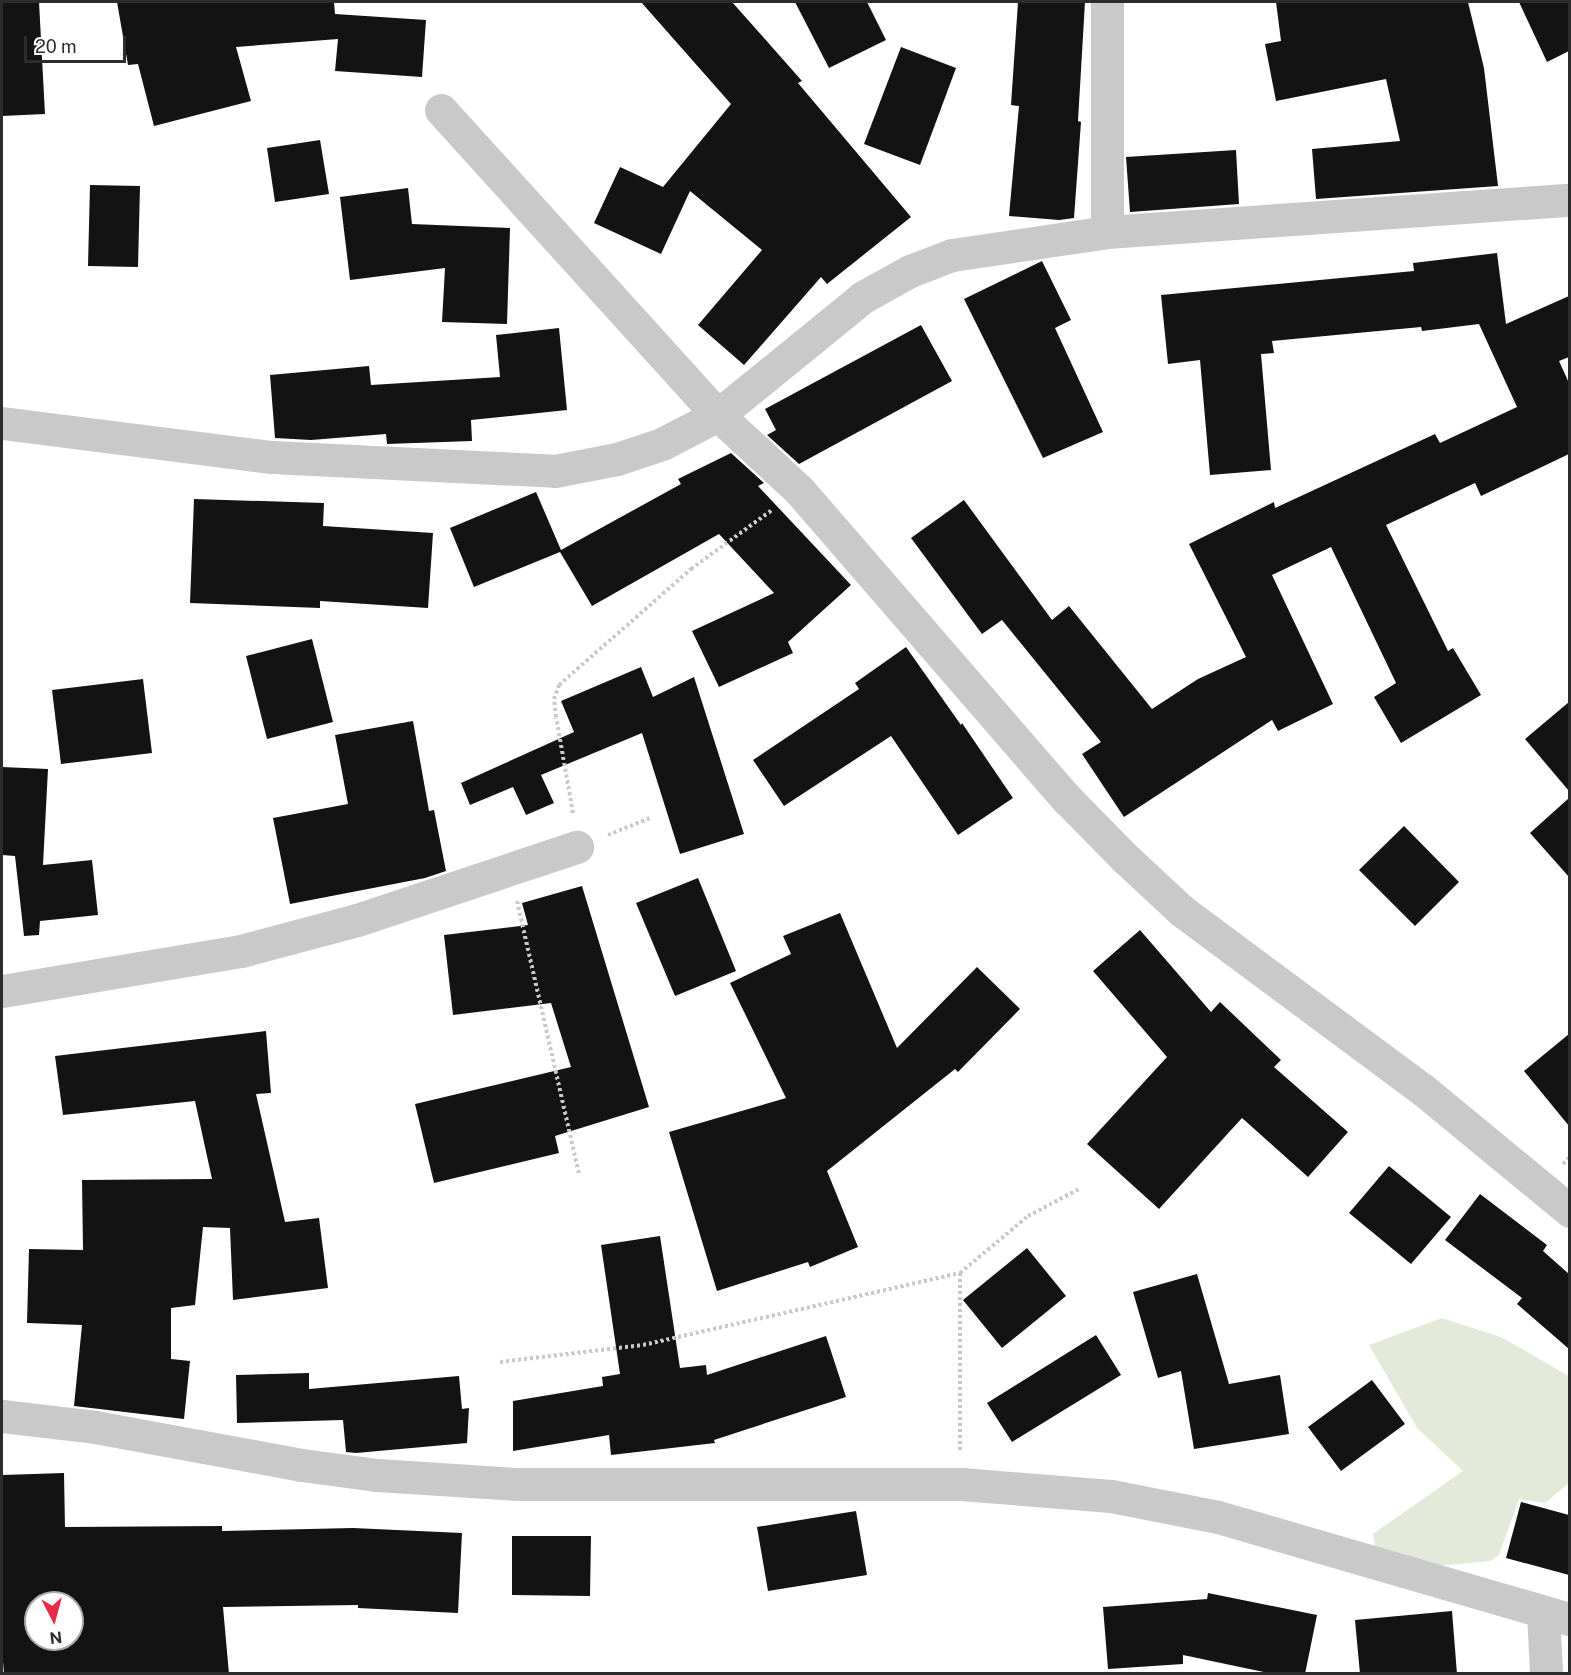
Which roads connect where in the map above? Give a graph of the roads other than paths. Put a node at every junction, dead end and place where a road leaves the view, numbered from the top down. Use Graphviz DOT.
graph roads {
  1 [pos="1107,2"];
  2 [pos="441,110"];
  3 [pos="1569,200"];
  4 [pos="1107,232"];
  5 [pos="718,415"];
  6 [pos="2,423"];
  7 [pos="577,847"];
  8 [pos="2,991"];
  9 [pos="1569,1211"];
  10 [pos="2,1416"];
  11 [pos="1556,1616"];
  12 [pos="1546,1674"];
  1 -- 4 [label="street"];
  2 -- 5 [label="street"];
  3 -- 4 [label="street"];
  4 -- 5 [label="street"];
  5 -- 6 [label="street"];
  5 -- 9 [label="street"];
  7 -- 8 [label="street"];
  10 -- 11 [label="street"];
  11 -- 12 [label="street"];
}
